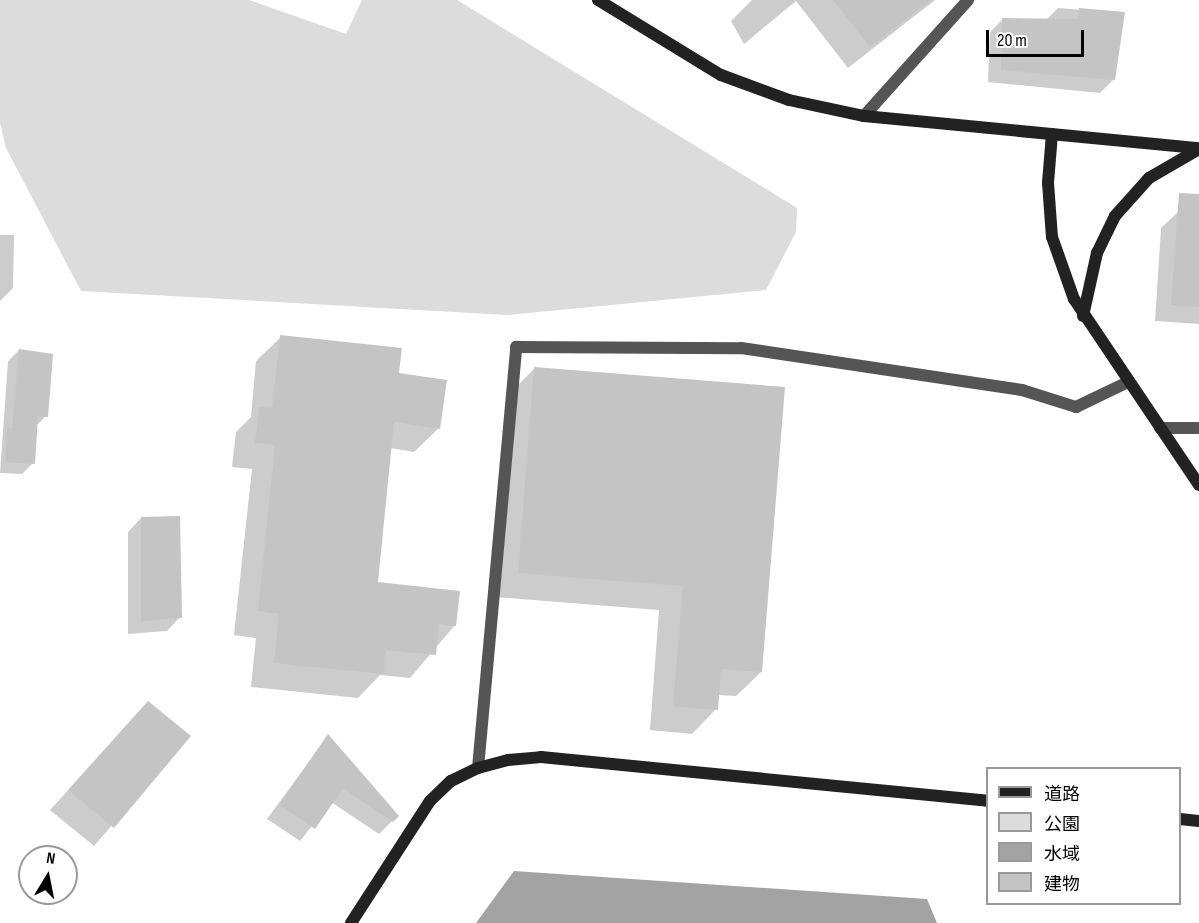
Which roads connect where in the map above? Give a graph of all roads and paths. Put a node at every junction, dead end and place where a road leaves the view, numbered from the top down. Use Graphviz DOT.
graph roads {
  1 [pos="598,0"];
  2 [pos="968,0"];
  3 [pos="864,116"];
  4 [pos="1052,134"];
  5 [pos="1199,149"];
  6 [pos="1083,316"];
  7 [pos="1128,382"];
  8 [pos="1160,428"];
  9 [pos="1199,428"];
  10 [pos="1199,485"];
  11 [pos="478,768"];
  12 [pos="986,801"];
  13 [pos="1181,819"];
  14 [pos="1199,821"];
  15 [pos="351,923"];
  1 -- 3 [label="street"];
  2 -- 3 [label="street"];
  3 -- 4 [label="street"];
  4 -- 5 [label="street"];
  4 -- 6 [label="street"];
  5 -- 6 [label="street"];
  6 -- 7 [label="street"];
  7 -- 8 [label="street"];
  7 -- 11 [label="street"];
  8 -- 9 [label="street"];
  8 -- 10 [label="street"];
  11 -- 12 [label="street"];
  11 -- 15 [label="street"];
  13 -- 14 [label="street"];
}
